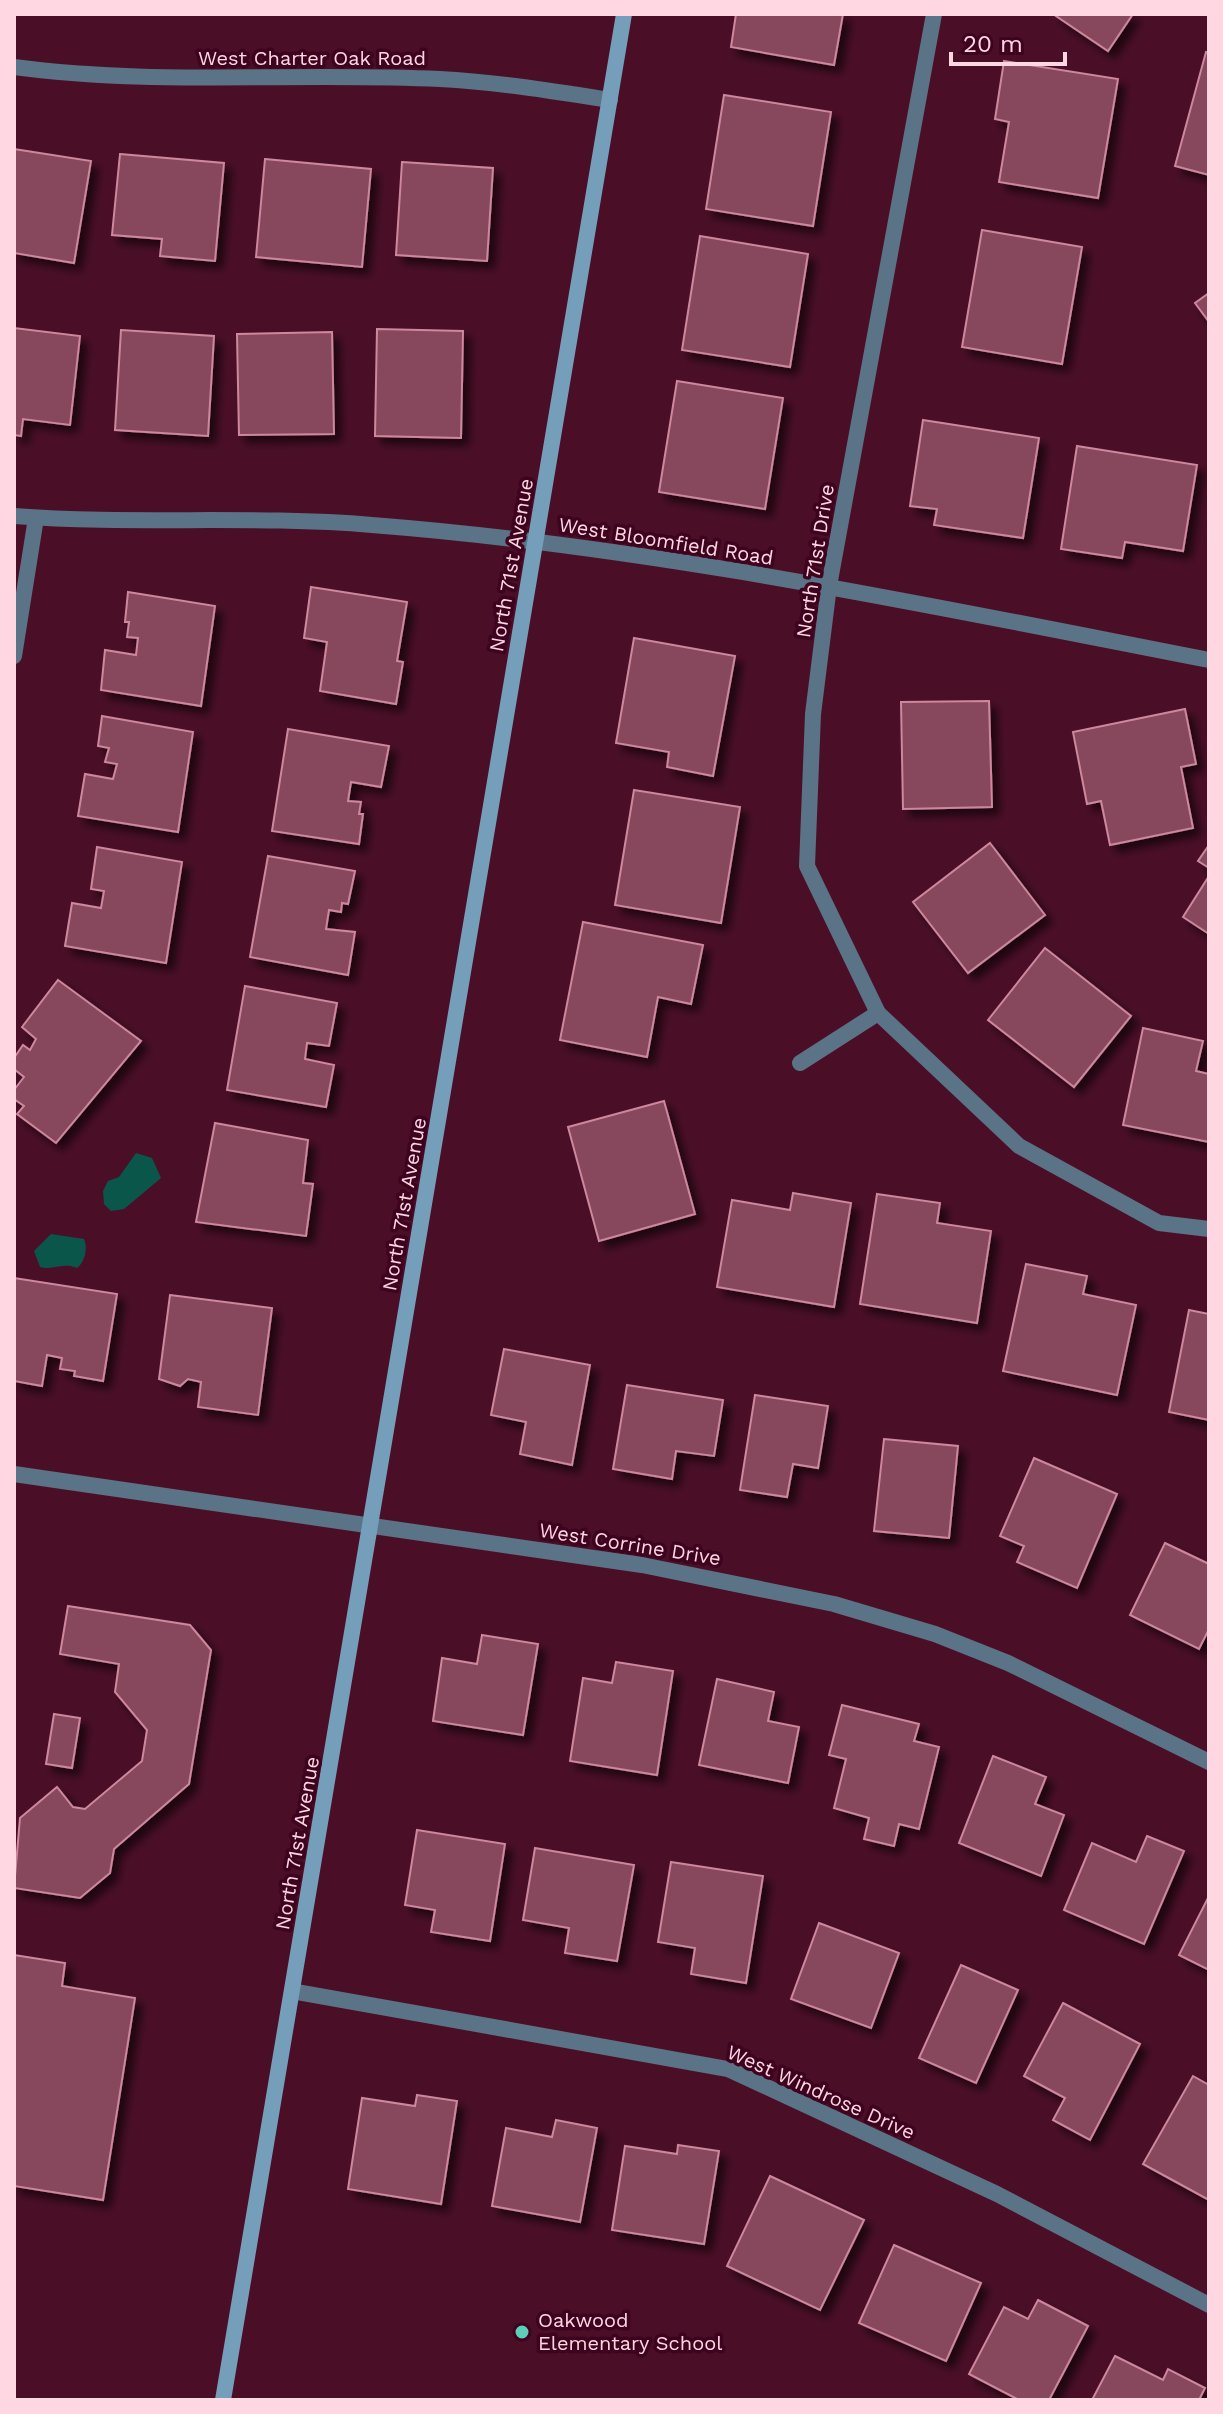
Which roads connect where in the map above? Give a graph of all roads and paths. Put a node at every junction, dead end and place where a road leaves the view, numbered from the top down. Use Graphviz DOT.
graph roads {
  1 [pos="624,14"];
  2 [pos="934,14"];
  3 [pos="14,67"];
  4 [pos="610,100"];
  5 [pos="14,516"];
  6 [pos="36,518"];
  7 [pos="535,542"];
  8 [pos="829,586"];
  9 [pos="14,656"];
  10 [pos="1209,660"];
  11 [pos="878,1013"];
  12 [pos="800,1063"];
  13 [pos="1209,1229"];
  14 [pos="14,1474"];
  15 [pos="370,1524"];
  16 [pos="1209,1762"];
  17 [pos="292,1991"];
  18 [pos="1209,2305"];
  19 [pos="223,2400"];
  1 -- 4 [label="street, North 71st Avenue"];
  2 -- 8 [label="street, North 71st Drive"];
  3 -- 4 [label="street, West Charter Oak Road"];
  4 -- 7 [label="street, North 71st Avenue"];
  5 -- 6 [label="street, West Bloomfield Road"];
  6 -- 7 [label="street, West Bloomfield Road"];
  6 -- 9 [label="street"];
  7 -- 8 [label="street, West Bloomfield Road"];
  7 -- 15 [label="street, North 71st Avenue"];
  8 -- 10 [label="street, West Bloomfield Road"];
  8 -- 11 [label="street, North 71st Drive"];
  11 -- 12 [label="street"];
  11 -- 13 [label="street"];
  14 -- 15 [label="street, West Corrine Drive"];
  15 -- 16 [label="street, West Corrine Drive"];
  15 -- 17 [label="street, North 71st Avenue"];
  17 -- 18 [label="street, West Windrose Drive"];
  17 -- 19 [label="street, North 71st Avenue"];
}
